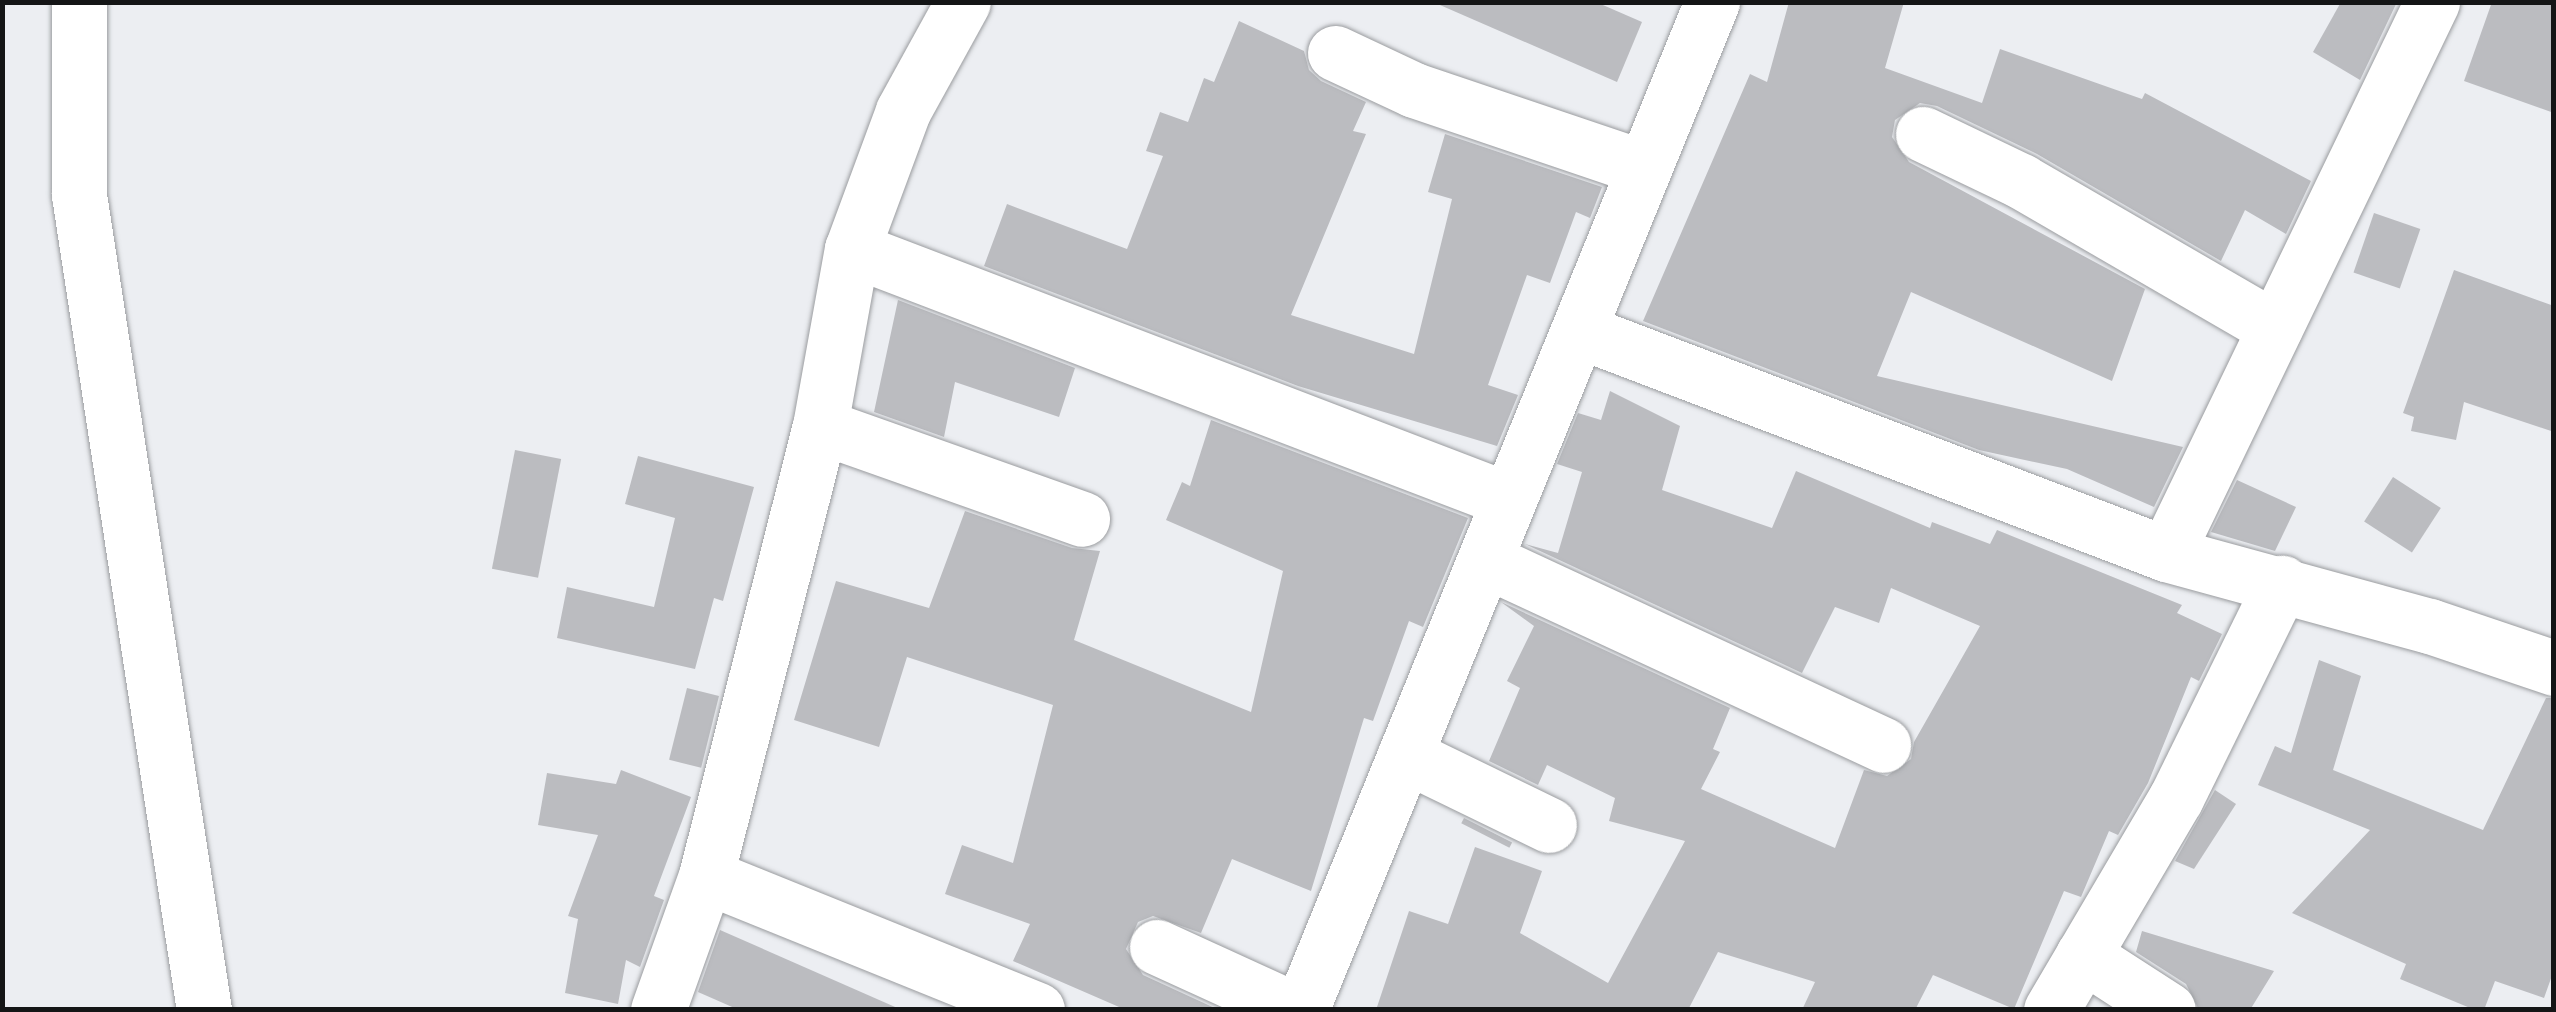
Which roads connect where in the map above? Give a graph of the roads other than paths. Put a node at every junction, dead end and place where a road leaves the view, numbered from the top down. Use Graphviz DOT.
graph roads {
  1 [pos="79,2"];
  2 [pos="963,2"];
  3 [pos="1712,2"];
  4 [pos="2432,2"];
  5 [pos="1335,53"];
  6 [pos="1923,134"];
  7 [pos="1644,168"];
  8 [pos="852,249"];
  9 [pos="2275,328"];
  10 [pos="1580,331"];
  11 [pos="820,426"];
  12 [pos="1509,500"];
  13 [pos="1082,519"];
  14 [pos="2166,554"];
  15 [pos="1485,560"];
  16 [pos="2282,583"];
  17 [pos="2554,668"];
  18 [pos="1884,745"];
  19 [pos="1405,755"];
  20 [pos="1550,825"];
  21 [pos="706,876"];
  22 [pos="1157,947"];
  23 [pos="2083,955"];
  24 [pos="204,1010"];
  25 [pos="658,1010"];
  26 [pos="1037,1010"];
  27 [pos="1298,1010"];
  28 [pos="2050,1010"];
  29 [pos="2168,1010"];
  1 -- 24 [label="street"];
  2 -- 8 [label="street"];
  3 -- 7 [label="street"];
  4 -- 9 [label="street"];
  5 -- 7 [label="street"];
  6 -- 9 [label="street"];
  7 -- 10 [label="street"];
  8 -- 11 [label="street"];
  8 -- 12 [label="street"];
  9 -- 14 [label="street"];
  10 -- 12 [label="street"];
  10 -- 14 [label="street"];
  11 -- 13 [label="street"];
  11 -- 21 [label="street"];
  12 -- 15 [label="street"];
  14 -- 16 [label="street"];
  15 -- 18 [label="street"];
  15 -- 19 [label="street"];
  16 -- 17 [label="street"];
  16 -- 23 [label="street"];
  19 -- 20 [label="street"];
  19 -- 27 [label="street"];
  21 -- 25 [label="street"];
  21 -- 26 [label="street"];
  22 -- 27 [label="street"];
  23 -- 28 [label="street"];
  23 -- 29 [label="street"];
}
